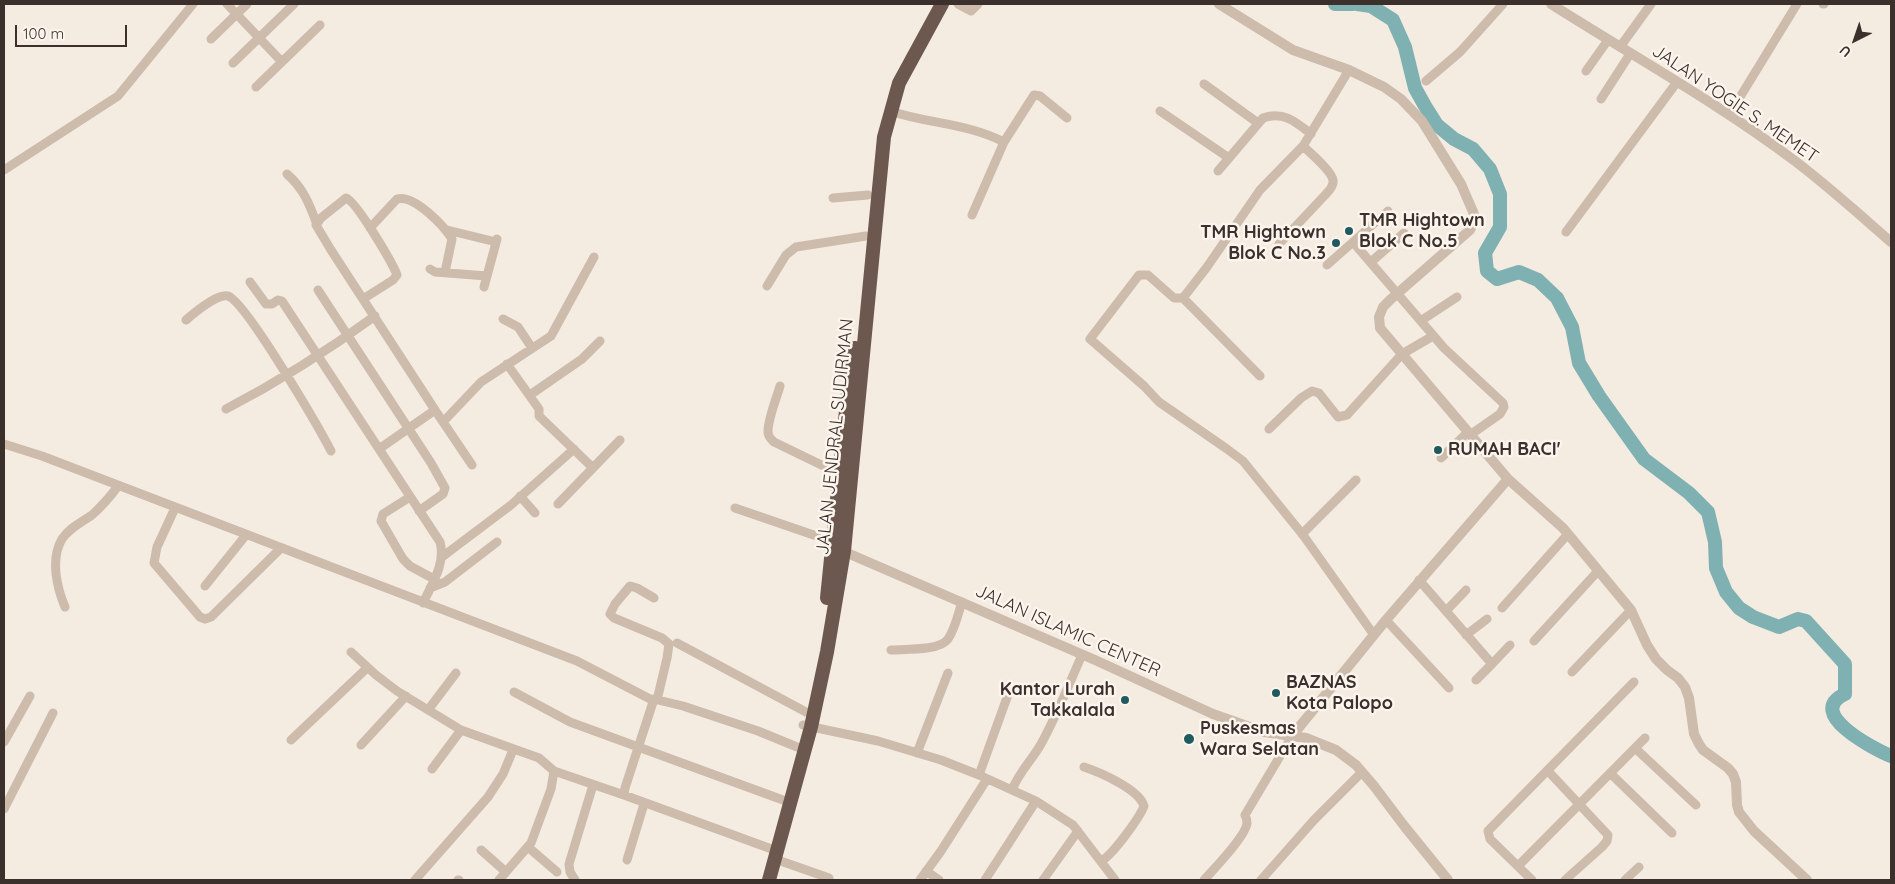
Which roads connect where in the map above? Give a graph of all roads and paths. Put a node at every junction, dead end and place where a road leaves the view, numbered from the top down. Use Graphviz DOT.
graph roads {
  1 [pos="194,4"];
  2 [pos="227,4"];
  3 [pos="247,4"];
  4 [pos="294,4"];
  5 [pos="933,4"];
  6 [pos="942,4"];
  7 [pos="958,4"];
  8 [pos="978,4"];
  9 [pos="1219,4"];
  10 [pos="1503,4"];
  11 [pos="1552,4"];
  12 [pos="1651,4"];
  13 [pos="1796,4"];
  14 [pos="236,14"];
  15 [pos="320,25"];
  16 [pos="259,38"];
  17 [pos="211,39"];
  18 [pos="1608,40"];
  19 [pos="1620,47"];
  20 [pos="1630,54"];
  21 [pos="282,62"];
  22 [pos="233,63"];
  23 [pos="1350,70"];
  24 [pos="1586,71"];
  25 [pos="1426,81"];
  26 [pos="1677,82"];
  27 [pos="1204,84"];
  28 [pos="256,86"];
  29 [pos="1601,99"];
  30 [pos="890,111"];
  31 [pos="1160,111"];
  32 [pos="1729,115"];
  33 [pos="1067,118"];
  34 [pos="1258,123"];
  35 [pos="1311,134"];
  36 [pos="1004,142"];
  37 [pos="1303,146"];
  38 [pos="1229,158"];
  39 [pos="4,169"];
  40 [pos="1218,171"];
  41 [pos="287,174"];
  42 [pos="868,195"];
  43 [pos="833,198"];
  44 [pos="1388,210"];
  45 [pos="972,215"];
  46 [pos="316,222"];
  47 [pos="370,228"];
  48 [pos="447,230"];
  49 [pos="1566,232"];
  50 [pos="1404,233"];
  51 [pos="866,236"];
  52 [pos="1353,242"];
  53 [pos="1891,242"];
  54 [pos="1279,244"];
  55 [pos="594,257"];
  56 [pos="1371,262"];
  57 [pos="1327,265"];
  58 [pos="430,269"];
  59 [pos="445,272"];
  60 [pos="486,276"];
  61 [pos="250,282"];
  62 [pos="767,286"];
  63 [pos="484,287"];
  64 [pos="318,290"];
  65 [pos="1398,292"];
  66 [pos="1457,297"];
  67 [pos="1183,298"];
  68 [pos="363,299"];
  69 [pos="375,316"];
  70 [pos="503,319"];
  71 [pos="186,320"];
  72 [pos="1422,320"];
  73 [pos="347,336"];
  74 [pos="1433,336"];
  75 [pos="600,341"];
  76 [pos="532,348"];
  77 [pos="1402,354"];
  78 [pos="318,357"];
  79 [pos="507,364"];
  80 [pos="286,375"];
  81 [pos="1260,376"];
  82 [pos="780,386"];
  83 [pos="530,395"];
  84 [pos="226,409"];
  85 [pos="435,410"];
  86 [pos="443,422"];
  87 [pos="1270,429"];
  88 [pos="408,430"];
  89 [pos="1469,433"];
  90 [pos="620,440"];
  91 [pos="4,444"];
  92 [pos="379,449"];
  93 [pos="574,449"];
  94 [pos="331,451"];
  95 [pos="1441,458"];
  96 [pos="472,465"];
  97 [pos="593,468"];
  98 [pos="840,474"];
  99 [pos="1508,479"];
  100 [pos="1356,480"];
  101 [pos="118,486"];
  102 [pos="520,496"];
  103 [pos="410,497"];
  104 [pos="558,504"];
  105 [pos="175,508"];
  106 [pos="735,508"];
  107 [pos="419,511"];
  108 [pos="535,513"];
  109 [pos="1302,534"];
  110 [pos="1568,534"];
  111 [pos="246,535"];
  112 [pos="497,542"];
  113 [pos="837,547"];
  114 [pos="281,548"];
  115 [pos="442,557"];
  116 [pos="1598,571"];
  117 [pos="434,579"];
  118 [pos="1420,580"];
  119 [pos="205,586"];
  120 [pos="430,588"];
  121 [pos="1466,590"];
  122 [pos="654,598"];
  123 [pos="962,602"];
  124 [pos="424,603"];
  125 [pos="64,607"];
  126 [pos="1502,608"];
  127 [pos="1631,610"];
  128 [pos="1446,611"];
  129 [pos="1487,619"];
  130 [pos="1386,620"];
  131 [pos="1374,635"];
  132 [pos="1466,635"];
  133 [pos="1534,641"];
  134 [pos="677,643"];
  135 [pos="1510,645"];
  136 [pos="891,650"];
  137 [pos="351,652"];
  138 [pos="1082,655"];
  139 [pos="1492,664"];
  140 [pos="367,668"];
  141 [pos="1572,672"];
  142 [pos="456,673"];
  143 [pos="948,673"];
  144 [pos="1476,680"];
  145 [pos="1634,682"];
  146 [pos="1449,688"];
  147 [pos="514,692"];
  148 [pos="1009,692"];
  149 [pos="30,696"];
  150 [pos="406,696"];
  151 [pos="655,700"];
  152 [pos="428,710"];
  153 [pos="53,712"];
  154 [pos="807,722"];
  155 [pos="461,730"];
  156 [pos="1292,736"];
  157 [pos="1644,738"];
  158 [pos="291,740"];
  159 [pos="4,742"];
  160 [pos="361,745"];
  161 [pos="638,746"];
  162 [pos="797,747"];
  163 [pos="1635,748"];
  164 [pos="513,750"];
  165 [pos="917,753"];
  166 [pos="1084,767"];
  167 [pos="432,769"];
  168 [pos="1548,770"];
  169 [pos="554,771"];
  170 [pos="1362,772"];
  171 [pos="1610,773"];
  172 [pos="983,777"];
  173 [pos="593,785"];
  174 [pos="1012,790"];
  175 [pos="624,795"];
  176 [pos="783,800"];
  177 [pos="1036,801"];
  178 [pos="644,804"];
  179 [pos="1580,804"];
  180 [pos="1696,805"];
  181 [pos="4,809"];
  182 [pos="1078,831"];
  183 [pos="1672,833"];
  184 [pos="528,847"];
  185 [pos="481,850"];
  186 [pos="774,853"];
  187 [pos="627,860"];
  188 [pos="1101,861"];
  189 [pos="1518,866"];
  190 [pos="1639,867"];
  191 [pos="926,871"];
  192 [pos="557,872"];
  193 [pos="503,877"];
  194 [pos="830,878"];
  195 [pos="768,879"];
  196 [pos="415,880"];
  197 [pos="575,880"];
  198 [pos="920,880"];
  199 [pos="939,880"];
  200 [pos="985,880"];
  201 [pos="1043,880"];
  202 [pos="1115,880"];
  203 [pos="1204,880"];
  204 [pos="1262,880"];
  205 [pos="1448,880"];
  206 [pos="1532,880"];
  207 [pos="1565,880"];
  208 [pos="1625,880"];
  209 [pos="1807,880"];
  1 -- 39 [label="street"];
  2 -- 14 [label="street"];
  3 -- 14 [label="street"];
  4 -- 16 [label="street"];
  5 -- 42 [label="highway, JALAN JENDRAL SUDIRMAN"];
  6 -- 30 [label="highway, JALAN JENDRAL SUDIRMAN"];
  7 -- 8 [label="street"];
  9 -- 23 [label="street"];
  10 -- 25 [label="street"];
  11 -- 18 [label="street, JALAN YOGIE S. MEMET"];
  12 -- 19 [label="street"];
  13 -- 32 [label="street"];
  14 -- 16 [label="street"];
  14 -- 17 [label="street"];
  15 -- 21 [label="street"];
  16 -- 21 [label="street"];
  16 -- 22 [label="street"];
  18 -- 19 [label="street, JALAN YOGIE S. MEMET"];
  18 -- 24 [label="street"];
  19 -- 20 [label="street, JALAN YOGIE S. MEMET"];
  20 -- 26 [label="street, JALAN YOGIE S. MEMET"];
  20 -- 29 [label="street"];
  21 -- 28 [label="street"];
  23 -- 35 [label="street"];
  23 -- 65 [label="street"];
  26 -- 32 [label="street, JALAN YOGIE S. MEMET"];
  26 -- 49 [label="street"];
  27 -- 34 [label="street"];
  30 -- 36 [label="street"];
  30 -- 113 [label="highway, JALAN JENDRAL SUDIRMAN"];
  31 -- 38 [label="street"];
  32 -- 53 [label="street, JALAN YOGIE S. MEMET"];
  33 -- 36 [label="street"];
  34 -- 35 [label="street"];
  34 -- 38 [label="street"];
  35 -- 37 [label="street"];
  36 -- 45 [label="street"];
  37 -- 54 [label="street"];
  37 -- 67 [label="street"];
  38 -- 40 [label="street"];
  41 -- 46 [label="street"];
  42 -- 43 [label="street"];
  42 -- 51 [label="highway, JALAN JENDRAL SUDIRMAN"];
  44 -- 52 [label="street"];
  46 -- 47 [label="street"];
  46 -- 68 [label="street"];
  47 -- 48 [label="street"];
  47 -- 68 [label="street"];
  48 -- 59 [label="street"];
  48 -- 60 [label="street"];
  50 -- 56 [label="street"];
  51 -- 62 [label="street"];
  51 -- 98 [label="highway, JALAN JENDRAL SUDIRMAN"];
  52 -- 56 [label="street"];
  52 -- 57 [label="street"];
  55 -- 76 [label="street"];
  56 -- 65 [label="street"];
  58 -- 59 [label="street"];
  59 -- 60 [label="street"];
  60 -- 63 [label="street"];
  61 -- 78 [label="street"];
  64 -- 73 [label="street"];
  65 -- 72 [label="street"];
  65 -- 77 [label="street"];
  66 -- 72 [label="street"];
  67 -- 81 [label="street"];
  67 -- 109 [label="street"];
  68 -- 69 [label="street"];
  69 -- 73 [label="street"];
  69 -- 85 [label="street"];
  70 -- 76 [label="street"];
  71 -- 80 [label="street"];
  72 -- 74 [label="street"];
  73 -- 78 [label="street"];
  73 -- 88 [label="street"];
  74 -- 77 [label="street"];
  74 -- 89 [label="street"];
  75 -- 83 [label="street"];
  76 -- 79 [label="street"];
  77 -- 87 [label="street"];
  77 -- 89 [label="street"];
  78 -- 80 [label="street"];
  78 -- 92 [label="street"];
  79 -- 83 [label="street"];
  79 -- 86 [label="street"];
  80 -- 84 [label="street"];
  80 -- 94 [label="street"];
  82 -- 98 [label="street"];
  83 -- 93 [label="street"];
  85 -- 86 [label="street"];
  85 -- 88 [label="street"];
  86 -- 96 [label="street"];
  88 -- 92 [label="street"];
  88 -- 107 [label="street"];
  89 -- 95 [label="street"];
  89 -- 99 [label="street"];
  90 -- 97 [label="street"];
  91 -- 101 [label="street"];
  92 -- 103 [label="street"];
  93 -- 97 [label="street"];
  93 -- 102 [label="street"];
  97 -- 104 [label="street"];
  98 -- 113 [label="highway, JALAN JENDRAL SUDIRMAN"];
  99 -- 110 [label="street"];
  99 -- 118 [label="street"];
  100 -- 109 [label="street"];
  101 -- 105 [label="street"];
  101 -- 125 [label="street"];
  102 -- 108 [label="street"];
  102 -- 115 [label="street"];
  103 -- 107 [label="street"];
  103 -- 117 [label="street"];
  105 -- 111 [label="street"];
  105 -- 114 [label="street"];
  106 -- 113 [label="street"];
  107 -- 115 [label="street"];
  109 -- 131 [label="street"];
  110 -- 116 [label="street"];
  110 -- 126 [label="street"];
  111 -- 114 [label="street"];
  111 -- 119 [label="street"];
  112 -- 120 [label="street"];
  113 -- 123 [label="street, JALAN ISLAMIC CENTER"];
  113 -- 154 [label="highway, JALAN JENDRAL SUDIRMAN"];
  114 -- 124 [label="street"];
  115 -- 117 [label="street"];
  116 -- 127 [label="street"];
  116 -- 133 [label="street"];
  117 -- 120 [label="street"];
  118 -- 128 [label="street"];
  118 -- 130 [label="street"];
  120 -- 124 [label="street"];
  121 -- 128 [label="street"];
  122 -- 151 [label="street"];
  123 -- 136 [label="street"];
  123 -- 138 [label="street, JALAN ISLAMIC CENTER"];
  124 -- 151 [label="street"];
  127 -- 141 [label="street"];
  127 -- 209 [label="street"];
  128 -- 132 [label="street"];
  129 -- 132 [label="street"];
  130 -- 131 [label="street"];
  130 -- 146 [label="street"];
  131 -- 156 [label="street"];
  132 -- 139 [label="street"];
  134 -- 154 [label="street"];
  135 -- 139 [label="street"];
  137 -- 140 [label="street"];
  138 -- 156 [label="street, JALAN ISLAMIC CENTER"];
  138 -- 174 [label="street"];
  139 -- 144 [label="street"];
  140 -- 150 [label="street"];
  140 -- 158 [label="street"];
  142 -- 152 [label="street"];
  143 -- 165 [label="street"];
  145 -- 168 [label="street"];
  147 -- 161 [label="street"];
  148 -- 172 [label="street"];
  149 -- 159 [label="street"];
  150 -- 152 [label="street"];
  150 -- 160 [label="street"];
  151 -- 161 [label="street"];
  151 -- 162 [label="street"];
  152 -- 155 [label="street"];
  153 -- 181 [label="street"];
  154 -- 162 [label="highway, JALAN JENDRAL SUDIRMAN"];
  154 -- 165 [label="street"];
  154 -- 186 [label="highway, JALAN JENDRAL SUDIRMAN"];
  155 -- 164 [label="street"];
  155 -- 167 [label="street"];
  156 -- 170 [label="street, JALAN ISLAMIC CENTER"];
  156 -- 203 [label="street"];
  157 -- 163 [label="street"];
  161 -- 175 [label="street"];
  161 -- 176 [label="street"];
  162 -- 176 [label="highway, JALAN JENDRAL SUDIRMAN"];
  163 -- 171 [label="street"];
  163 -- 180 [label="street"];
  164 -- 169 [label="street"];
  164 -- 196 [label="street"];
  165 -- 172 [label="street"];
  166 -- 188 [label="street"];
  168 -- 179 [label="street"];
  168 -- 189 [label="street"];
  169 -- 173 [label="street"];
  169 -- 184 [label="street"];
  170 -- 204 [label="street"];
  170 -- 205 [label="street, JALAN ISLAMIC CENTER"];
  171 -- 179 [label="street"];
  171 -- 183 [label="street"];
  172 -- 174 [label="street"];
  172 -- 191 [label="street"];
  173 -- 175 [label="street"];
  173 -- 197 [label="street"];
  174 -- 177 [label="street"];
  175 -- 178 [label="street"];
  176 -- 186 [label="highway, JALAN JENDRAL SUDIRMAN"];
  177 -- 182 [label="street"];
  177 -- 200 [label="street"];
  178 -- 186 [label="street"];
  178 -- 187 [label="street"];
  179 -- 189 [label="street"];
  179 -- 207 [label="street"];
  182 -- 188 [label="street"];
  182 -- 201 [label="street"];
  184 -- 192 [label="street"];
  184 -- 193 [label="street"];
  185 -- 193 [label="street"];
  186 -- 194 [label="street"];
  186 -- 195 [label="highway, JALAN JENDRAL SUDIRMAN"];
  188 -- 202 [label="street"];
  189 -- 206 [label="street"];
  190 -- 208 [label="street"];
  191 -- 198 [label="street"];
  191 -- 199 [label="street"];
}
